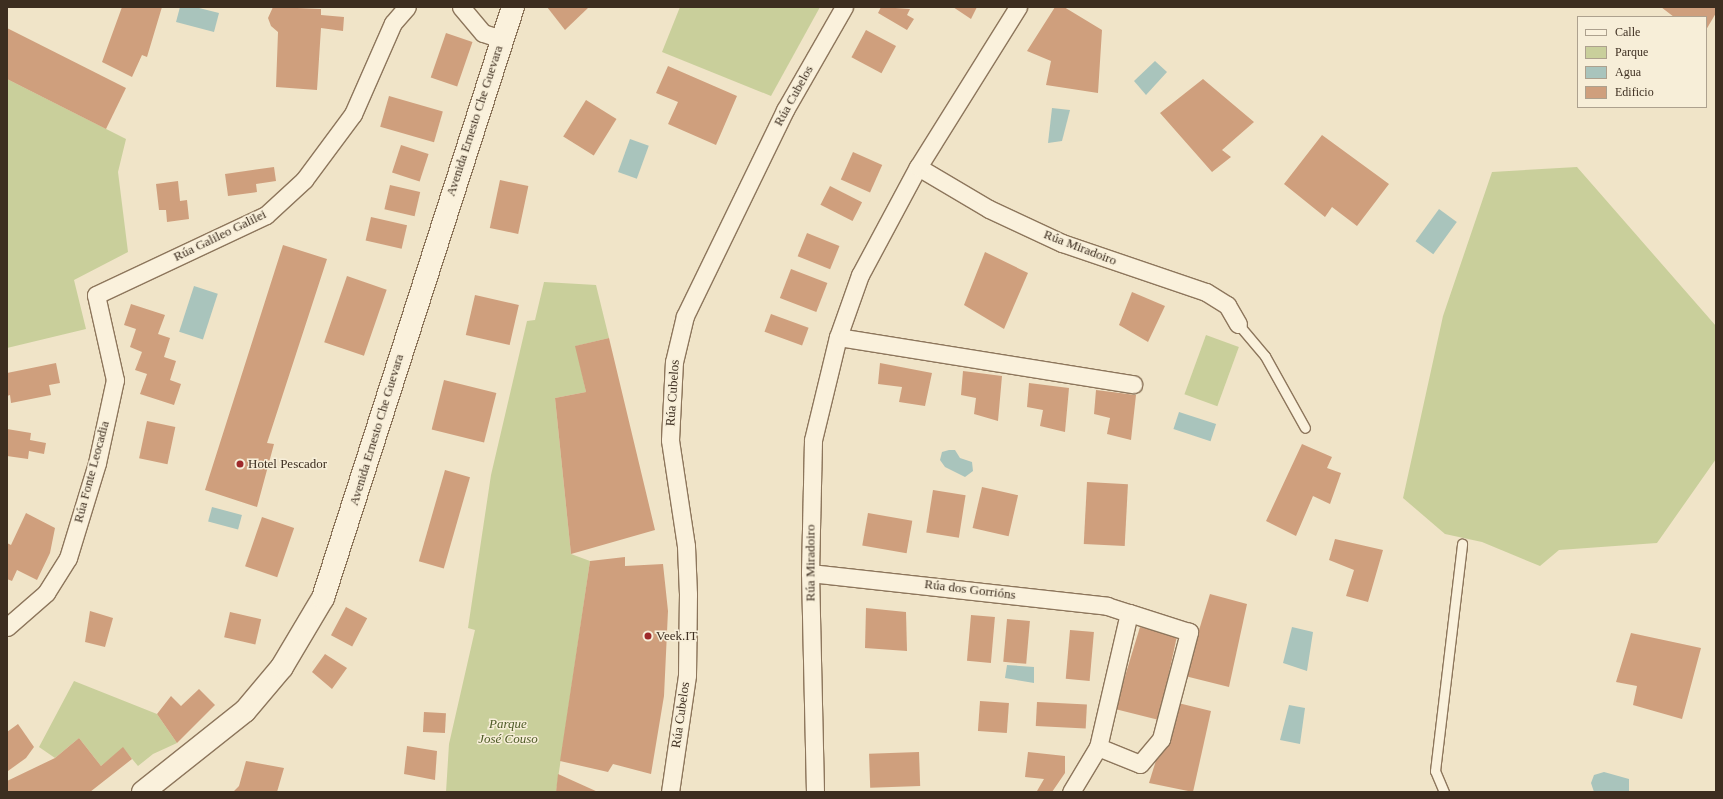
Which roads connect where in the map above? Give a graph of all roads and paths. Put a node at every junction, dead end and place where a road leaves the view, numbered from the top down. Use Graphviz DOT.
graph roads {
  1 [pos="407,7"];
  2 [pos="514,7"];
  3 [pos="844,7"];
  4 [pos="1018,7"];
  5 [pos="465,13"];
  6 [pos="502,39"];
  7 [pos="918,167"];
  8 [pos="96,295"];
  9 [pos="1238,324"];
  10 [pos="838,337"];
  11 [pos="1133,384"];
  12 [pos="1305,428"];
  13 [pos="1462,544"];
  14 [pos="810,573"];
  15 [pos="1129,613"];
  16 [pos="7,627"];
  17 [pos="1098,748"];
  18 [pos="143,792"];
  19 [pos="670,792"];
  20 [pos="815,792"];
  21 [pos="1070,792"];
  22 [pos="1444,792"];
  1 -- 8 [label="street, Rúa Galileo Galilei"];
  2 -- 6 [label="main road, Avenida Ernesto Che Guevara"];
  3 -- 19 [label="street, Rúa Cubelos"];
  4 -- 7 [label="street, Rúa Miradoiro"];
  5 -- 6 [label="street"];
  6 -- 18 [label="main road, Avenida Ernesto Che Guevara"];
  7 -- 9 [label="street, Rúa Miradoiro"];
  7 -- 10 [label="street, Rúa Miradoiro"];
  8 -- 16 [label="street, Rúa Fonte Leocadia"];
  9 -- 12 [label="lane"];
  10 -- 11 [label="street"];
  10 -- 14 [label="street, Rúa Miradoiro"];
  13 -- 22 [label="lane"];
  14 -- 15 [label="street, Rúa dos Gorrións"];
  14 -- 20 [label="street, Rúa Miradoiro"];
  15 -- 17 [label="street"];
  15 -- 17 [label="street, Rúa dos Gorrións"];
  17 -- 21 [label="street"];
}
